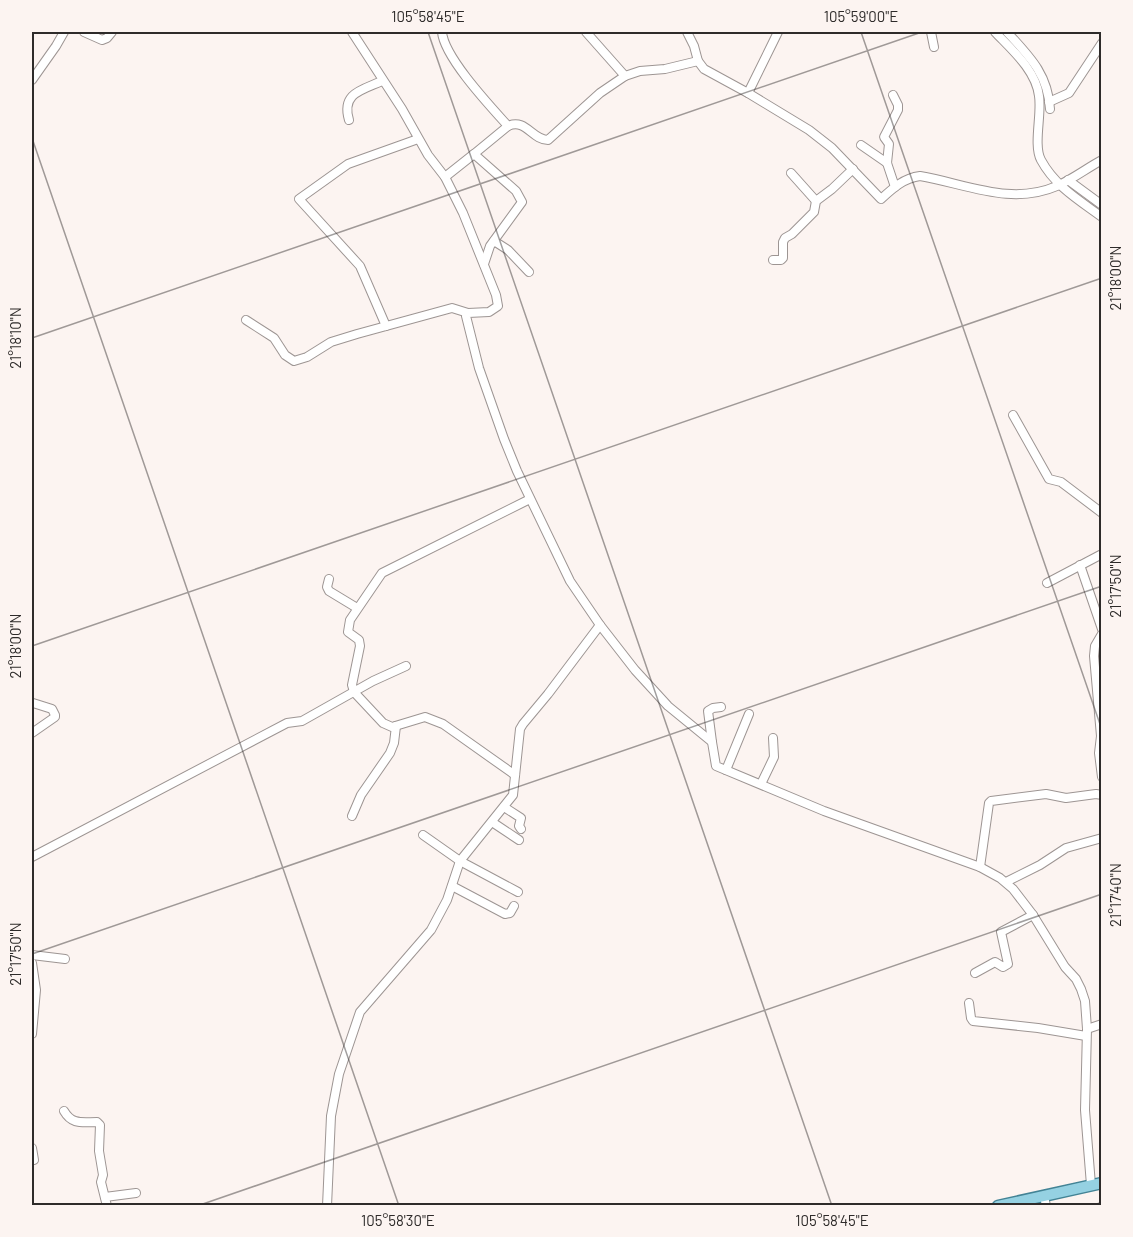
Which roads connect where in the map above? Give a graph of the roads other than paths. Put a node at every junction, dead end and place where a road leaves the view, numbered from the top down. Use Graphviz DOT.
graph roads {
  1 [pos="64,32"];
  2 [pos="84,32"];
  3 [pos="112,32"];
  4 [pos="352,32"];
  5 [pos="442,32"];
  6 [pos="586,32"];
  7 [pos="687,32"];
  8 [pos="778,32"];
  9 [pos="932,32"];
  10 [pos="995,32"];
  11 [pos="1007,32"];
  12 [pos="1101,43"];
  13 [pos="934,47"];
  14 [pos="698,62"];
  15 [pos="624,76"];
  16 [pos="32,80"];
  17 [pos="382,81"];
  18 [pos="748,93"];
  19 [pos="893,95"];
  20 [pos="349,120"];
  21 [pos="508,126"];
  22 [pos="418,139"];
  23 [pos="861,145"];
  24 [pos="474,154"];
  25 [pos="1101,160"];
  26 [pos="887,163"];
  27 [pos="853,169"];
  28 [pos="791,174"];
  29 [pos="445,177"];
  30 [pos="1068,180"];
  31 [pos="1058,185"];
  32 [pos="895,187"];
  33 [pos="816,201"];
  34 [pos="1101,205"];
  35 [pos="1101,217"];
  36 [pos="494,241"];
  37 [pos="773,260"];
  38 [pos="484,266"];
  39 [pos="529,272"];
  40 [pos="468,313"];
  41 [pos="246,320"];
  42 [pos="386,326"];
  43 [pos="1013,415"];
  44 [pos="530,499"];
  45 [pos="1101,513"];
  46 [pos="1101,554"];
  47 [pos="1080,565"];
  48 [pos="329,579"];
  49 [pos="1047,583"];
  50 [pos="357,609"];
  51 [pos="600,625"];
  52 [pos="1101,629"];
  53 [pos="1101,634"];
  54 [pos="406,666"];
  55 [pos="354,692"];
  56 [pos="33,703"];
  57 [pos="721,707"];
  58 [pos="749,714"];
  59 [pos="396,726"];
  60 [pos="32,733"];
  61 [pos="773,738"];
  62 [pos="712,742"];
  63 [pos="726,771"];
  64 [pos="515,775"];
  65 [pos="1101,777"];
  66 [pos="761,784"];
  67 [pos="1101,795"];
  68 [pos="504,807"];
  69 [pos="352,816"];
  70 [pos="492,822"];
  71 [pos="521,829"];
  72 [pos="423,835"];
  73 [pos="1101,838"];
  74 [pos="519,840"];
  75 [pos="32,857"];
  76 [pos="460,861"];
  77 [pos="980,867"];
  78 [pos="1006,882"];
  79 [pos="452,886"];
  80 [pos="518,892"];
  81 [pos="514,906"];
  82 [pos="1033,915"];
  83 [pos="32,955"];
  84 [pos="64,959"];
  85 [pos="32,963"];
  86 [pos="975,973"];
  87 [pos="969,1003"];
  88 [pos="1101,1024"];
  89 [pos="1086,1033"];
  90 [pos="32,1034"];
  91 [pos="64,1111"];
  92 [pos="32,1148"];
  93 [pos="34,1160"];
  94 [pos="1096,1184"];
  95 [pos="136,1193"];
  96 [pos="106,1201"];
  97 [pos="1045,1201"];
  98 [pos="327,1206"];
  99 [pos="998,1206"];
  1 -- 16 [label="street"];
  2 -- 3 [label="street"];
  4 -- 17 [label="street"];
  5 -- 21 [label="street"];
  6 -- 15 [label="street"];
  7 -- 14 [label="street"];
  8 -- 18 [label="street"];
  9 -- 13 [label="street"];
  10 -- 31 [label="street"];
  11 -- 12 [label="street"];
  14 -- 15 [label="street"];
  14 -- 18 [label="street"];
  15 -- 21 [label="street"];
  17 -- 20 [label="street"];
  17 -- 22 [label="street"];
  18 -- 27 [label="street"];
  19 -- 26 [label="street"];
  21 -- 24 [label="street"];
  22 -- 29 [label="street"];
  22 -- 42 [label="street"];
  23 -- 26 [label="street"];
  24 -- 29 [label="street"];
  24 -- 36 [label="street"];
  25 -- 30 [label="street"];
  26 -- 32 [label="street"];
  27 -- 32 [label="street"];
  27 -- 33 [label="street"];
  28 -- 33 [label="street"];
  29 -- 38 [label="street"];
  30 -- 31 [label="street"];
  30 -- 34 [label="street"];
  31 -- 32 [label="street"];
  31 -- 35 [label="street"];
  33 -- 37 [label="street"];
  36 -- 38 [label="street"];
  36 -- 39 [label="street"];
  38 -- 40 [label="street"];
  40 -- 42 [label="street"];
  40 -- 44 [label="street"];
  41 -- 42 [label="street"];
  43 -- 45 [label="street"];
  44 -- 50 [label="street"];
  44 -- 51 [label="street"];
  46 -- 47 [label="street"];
  47 -- 49 [label="street"];
  47 -- 52 [label="street"];
  48 -- 50 [label="street"];
  50 -- 55 [label="street"];
  51 -- 62 [label="street"];
  51 -- 64 [label="street"];
  53 -- 65 [label="street"];
  54 -- 55 [label="street"];
  55 -- 59 [label="street"];
  55 -- 75 [label="street"];
  56 -- 60 [label="street"];
  57 -- 62 [label="street"];
  58 -- 63 [label="street"];
  59 -- 64 [label="street"];
  59 -- 69 [label="street"];
  61 -- 66 [label="street"];
  62 -- 63 [label="street"];
  63 -- 66 [label="street"];
  64 -- 68 [label="street"];
  66 -- 77 [label="street"];
  67 -- 77 [label="street"];
  68 -- 70 [label="street"];
  68 -- 71 [label="street"];
  70 -- 74 [label="street"];
  70 -- 76 [label="street"];
  72 -- 76 [label="street"];
  73 -- 78 [label="street"];
  76 -- 79 [label="street"];
  76 -- 80 [label="street"];
  77 -- 78 [label="street"];
  78 -- 82 [label="street"];
  79 -- 81 [label="street"];
  79 -- 98 [label="street"];
  82 -- 86 [label="street"];
  82 -- 89 [label="street"];
  83 -- 84 [label="street"];
  85 -- 90 [label="street"];
  87 -- 89 [label="street"];
  88 -- 89 [label="street"];
  89 -- 94 [label="street"];
  91 -- 96 [label="street"];
  92 -- 93 [label="street"];
  94 -- 97 [label="main road"];
  95 -- 96 [label="street"];
  97 -- 99 [label="main road"];
}
